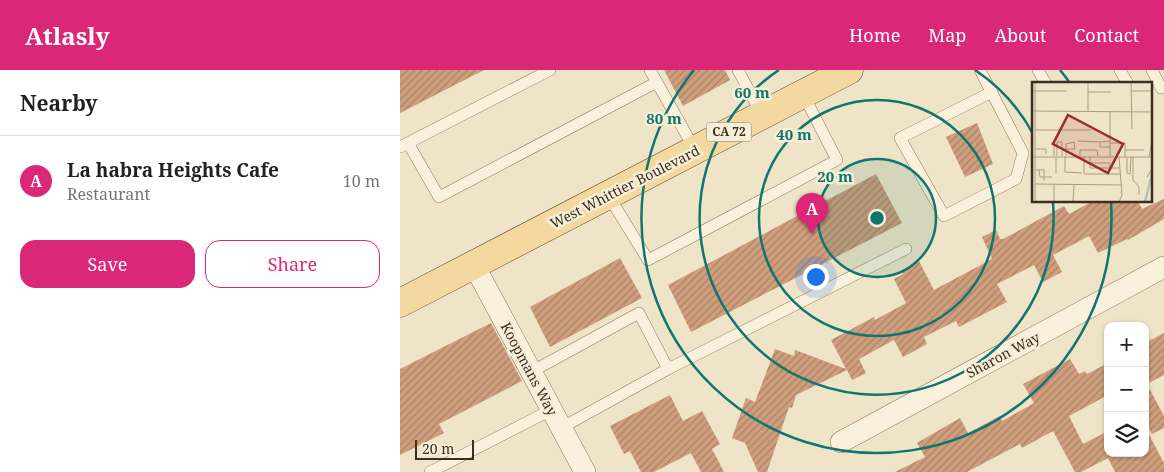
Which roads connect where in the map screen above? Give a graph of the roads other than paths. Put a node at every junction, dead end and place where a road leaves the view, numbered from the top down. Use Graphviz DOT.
graph roads {
  1 [pos="550,70"];
  2 [pos="650,70"];
  3 [pos="738,70"];
  4 [pos="849,70"];
  5 [pos="980,70"];
  6 [pos="1038,70"];
  7 [pos="1120,70"];
  8 [pos="1152,70"];
  9 [pos="657,82"];
  10 [pos="1045,82"];
  11 [pos="1127,82"];
  12 [pos="1164,86"];
  13 [pos="992,92"];
  14 [pos="803,94"];
  15 [pos="762,115"];
  16 [pos="404,145"];
  17 [pos="694,150"];
  18 [pos="608,195"];
  19 [pos="906,249"];
  20 [pos="474,265"];
  21 [pos="1164,267"];
  22 [pos="400,303"];
  23 [pos="668,369"];
  24 [pos="531,372"];
  25 [pos="556,419"];
  26 [pos="841,442"];
  27 [pos="430,472"];
  28 [pos="585,472"];
  1 -- 16 [label="lane"];
  2 -- 9 [label="lane"];
  3 -- 15 [label="lane"];
  4 -- 14 [label="main road, West Whittier Boulevard / CA 72"];
  5 -- 13 [label="lane"];
  6 -- 10 [label="lane"];
  7 -- 11 [label="lane"];
  8 -- 12 [label="lane"];
  9 -- 16 [label="lane"];
  9 -- 17 [label="lane"];
  13 -- 13 [label="lane"];
  14 -- 15 [label="main road, West Whittier Boulevard / CA 72"];
  14 -- 18 [label="lane"];
  15 -- 17 [label="main road, West Whittier Boulevard / CA 72"];
  17 -- 18 [label="main road, West Whittier Boulevard / CA 72"];
  18 -- 20 [label="main road, West Whittier Boulevard / CA 72"];
  19 -- 23 [label="lane"];
  20 -- 22 [label="main road, West Whittier Boulevard / CA 72"];
  20 -- 24 [label="street, Koopmans Way"];
  21 -- 26 [label="street, Sharon Way"];
  23 -- 24 [label="lane"];
  23 -- 25 [label="lane"];
  24 -- 25 [label="street, Koopmans Way"];
  25 -- 27 [label="lane"];
  25 -- 28 [label="street, Koopmans Way"];
}
